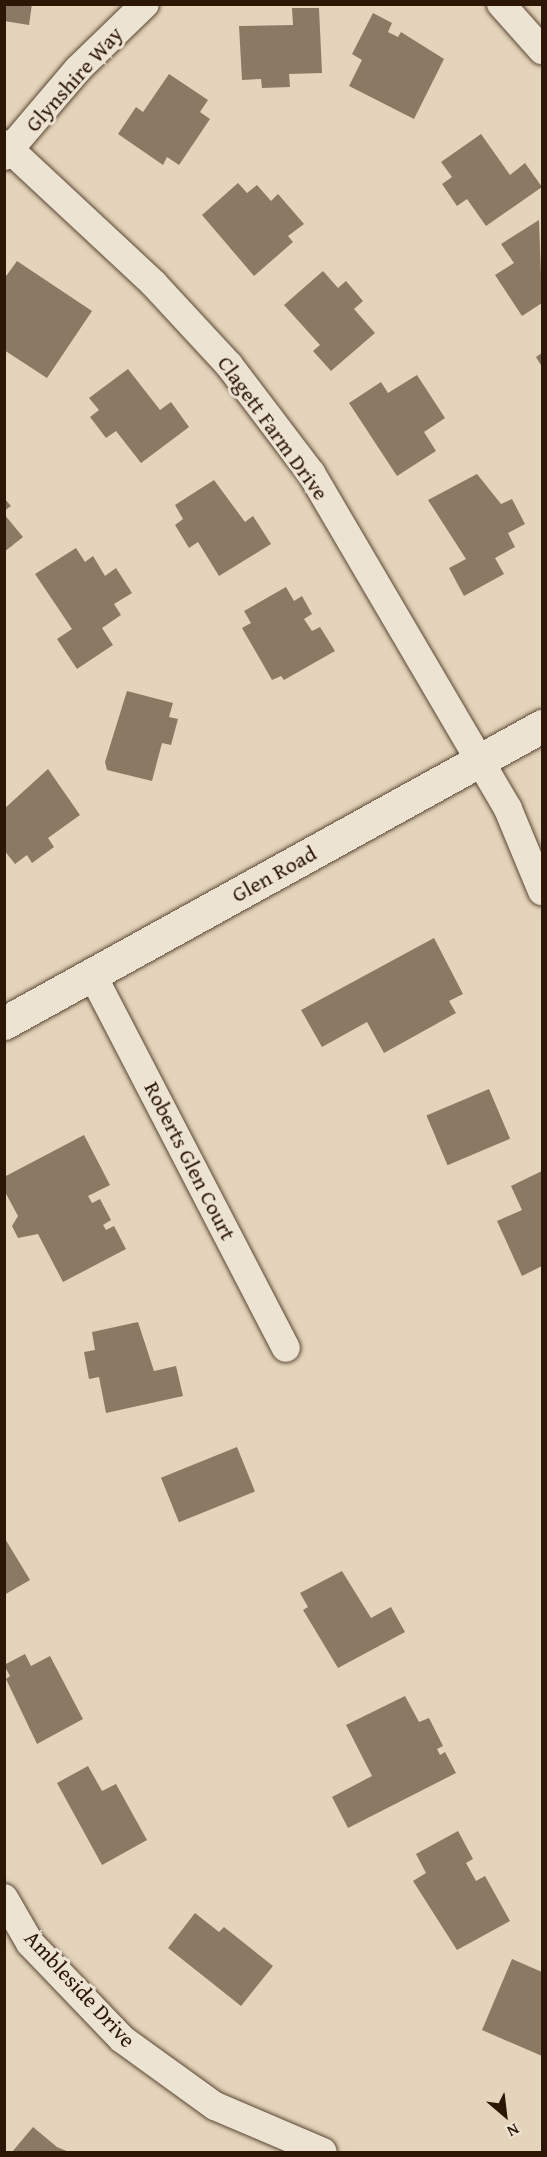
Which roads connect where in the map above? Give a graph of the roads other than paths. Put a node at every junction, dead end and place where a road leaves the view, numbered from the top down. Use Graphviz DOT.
graph roads {
  1 [pos="145,4"];
  2 [pos="501,4"];
  3 [pos="543,50"];
  4 [pos="6,150"];
  5 [pos="543,726"];
  6 [pos="477,763"];
  7 [pos="543,891"];
  8 [pos="92,974"];
  9 [pos="4,1023"];
  10 [pos="286,1348"];
  11 [pos="4,1898"];
  12 [pos="323,2152"];
  1 -- 4 [label="street, Glynshire Way"];
  2 -- 3 [label="street"];
  4 -- 6 [label="street, Clagett Farm Drive"];
  5 -- 6 [label="main road, Glen Road"];
  6 -- 7 [label="street, Clagett Farm Drive"];
  6 -- 8 [label="main road, Glen Road"];
  8 -- 9 [label="main road, Glen Road"];
  8 -- 10 [label="street, Roberts Glen Court"];
  11 -- 12 [label="street, Ambleside Drive"];
}
